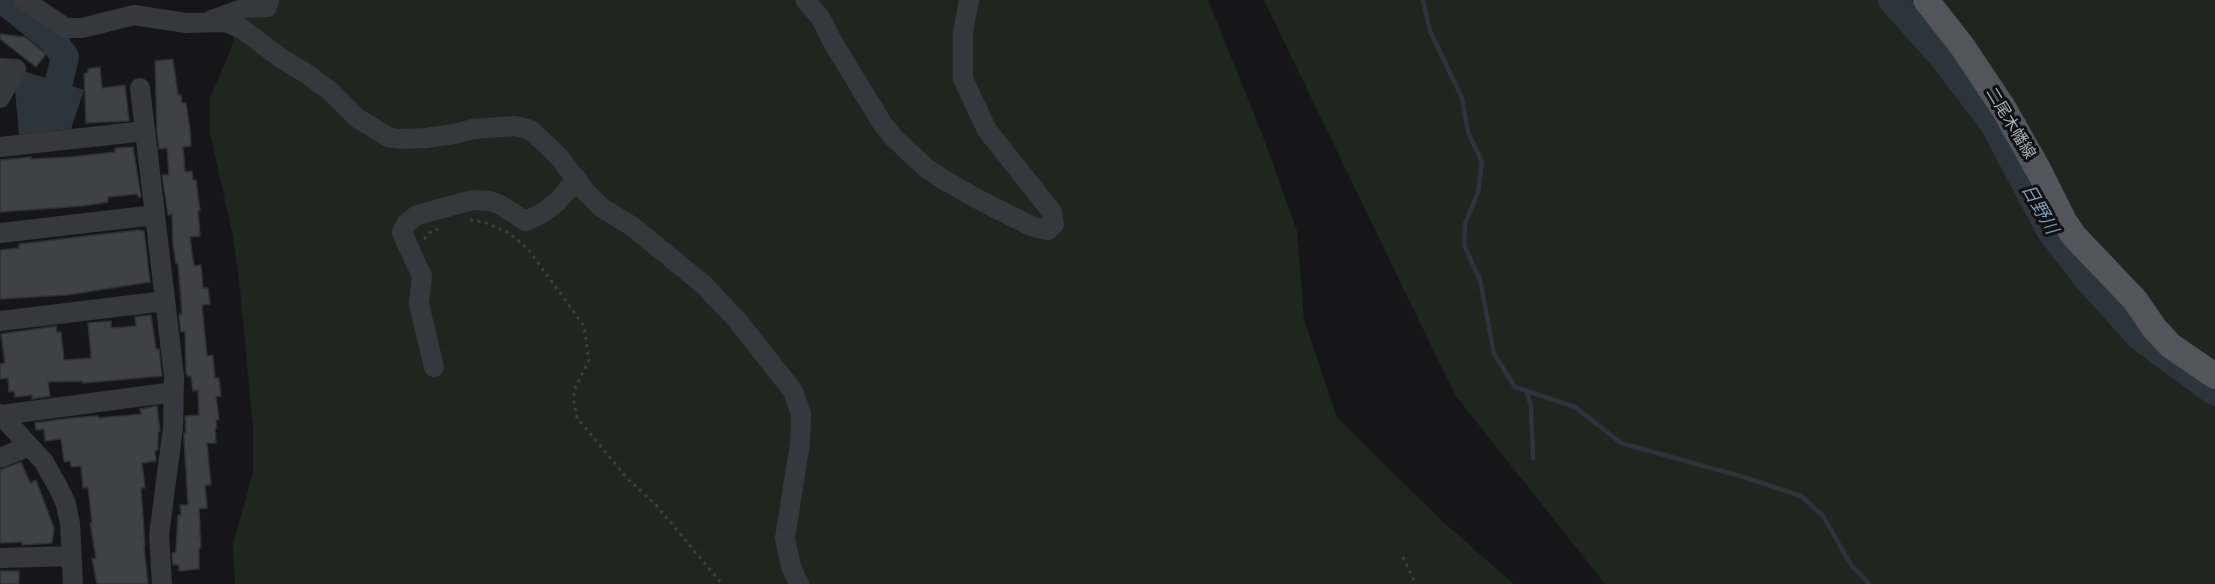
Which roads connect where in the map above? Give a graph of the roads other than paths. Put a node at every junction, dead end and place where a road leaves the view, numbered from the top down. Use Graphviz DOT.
graph roads {
  1 [pos="24,0"];
  2 [pos="268,0"];
  3 [pos="805,0"];
  4 [pos="969,0"];
  5 [pos="1926,0"];
  6 [pos="210,21"];
  7 [pos="0,68"];
  8 [pos="140,88"];
  9 [pos="0,98"];
  10 [pos="145,131"];
  11 [pos="0,147"];
  12 [pos="577,179"];
  13 [pos="155,215"];
  14 [pos="0,233"];
  15 [pos="165,301"];
  16 [pos="0,321"];
  17 [pos="434,367"];
  18 [pos="2215,376"];
  19 [pos="174,392"];
  20 [pos="1,414"];
  21 [pos="29,446"];
  22 [pos="0,458"];
  23 [pos="71,556"];
  24 [pos="0,558"];
  25 [pos="73,584"];
  26 [pos="162,584"];
  27 [pos="799,584"];
  1 -- 6 [label="street"];
  2 -- 6 [label="street"];
  3 -- 4 [label="street"];
  5 -- 18 [label="main road, 二尾木幡線"];
  6 -- 12 [label="street"];
  7 -- 9 [label="street"];
  8 -- 10 [label="street"];
  10 -- 11 [label="street"];
  10 -- 13 [label="street"];
  12 -- 17 [label="street"];
  12 -- 27 [label="street"];
  13 -- 14 [label="street"];
  13 -- 15 [label="street"];
  15 -- 16 [label="street"];
  15 -- 19 [label="street"];
  19 -- 20 [label="street"];
  19 -- 26 [label="street"];
  20 -- 21 [label="street"];
  21 -- 22 [label="street"];
  21 -- 23 [label="street"];
  23 -- 24 [label="street"];
  23 -- 25 [label="street"];
}
